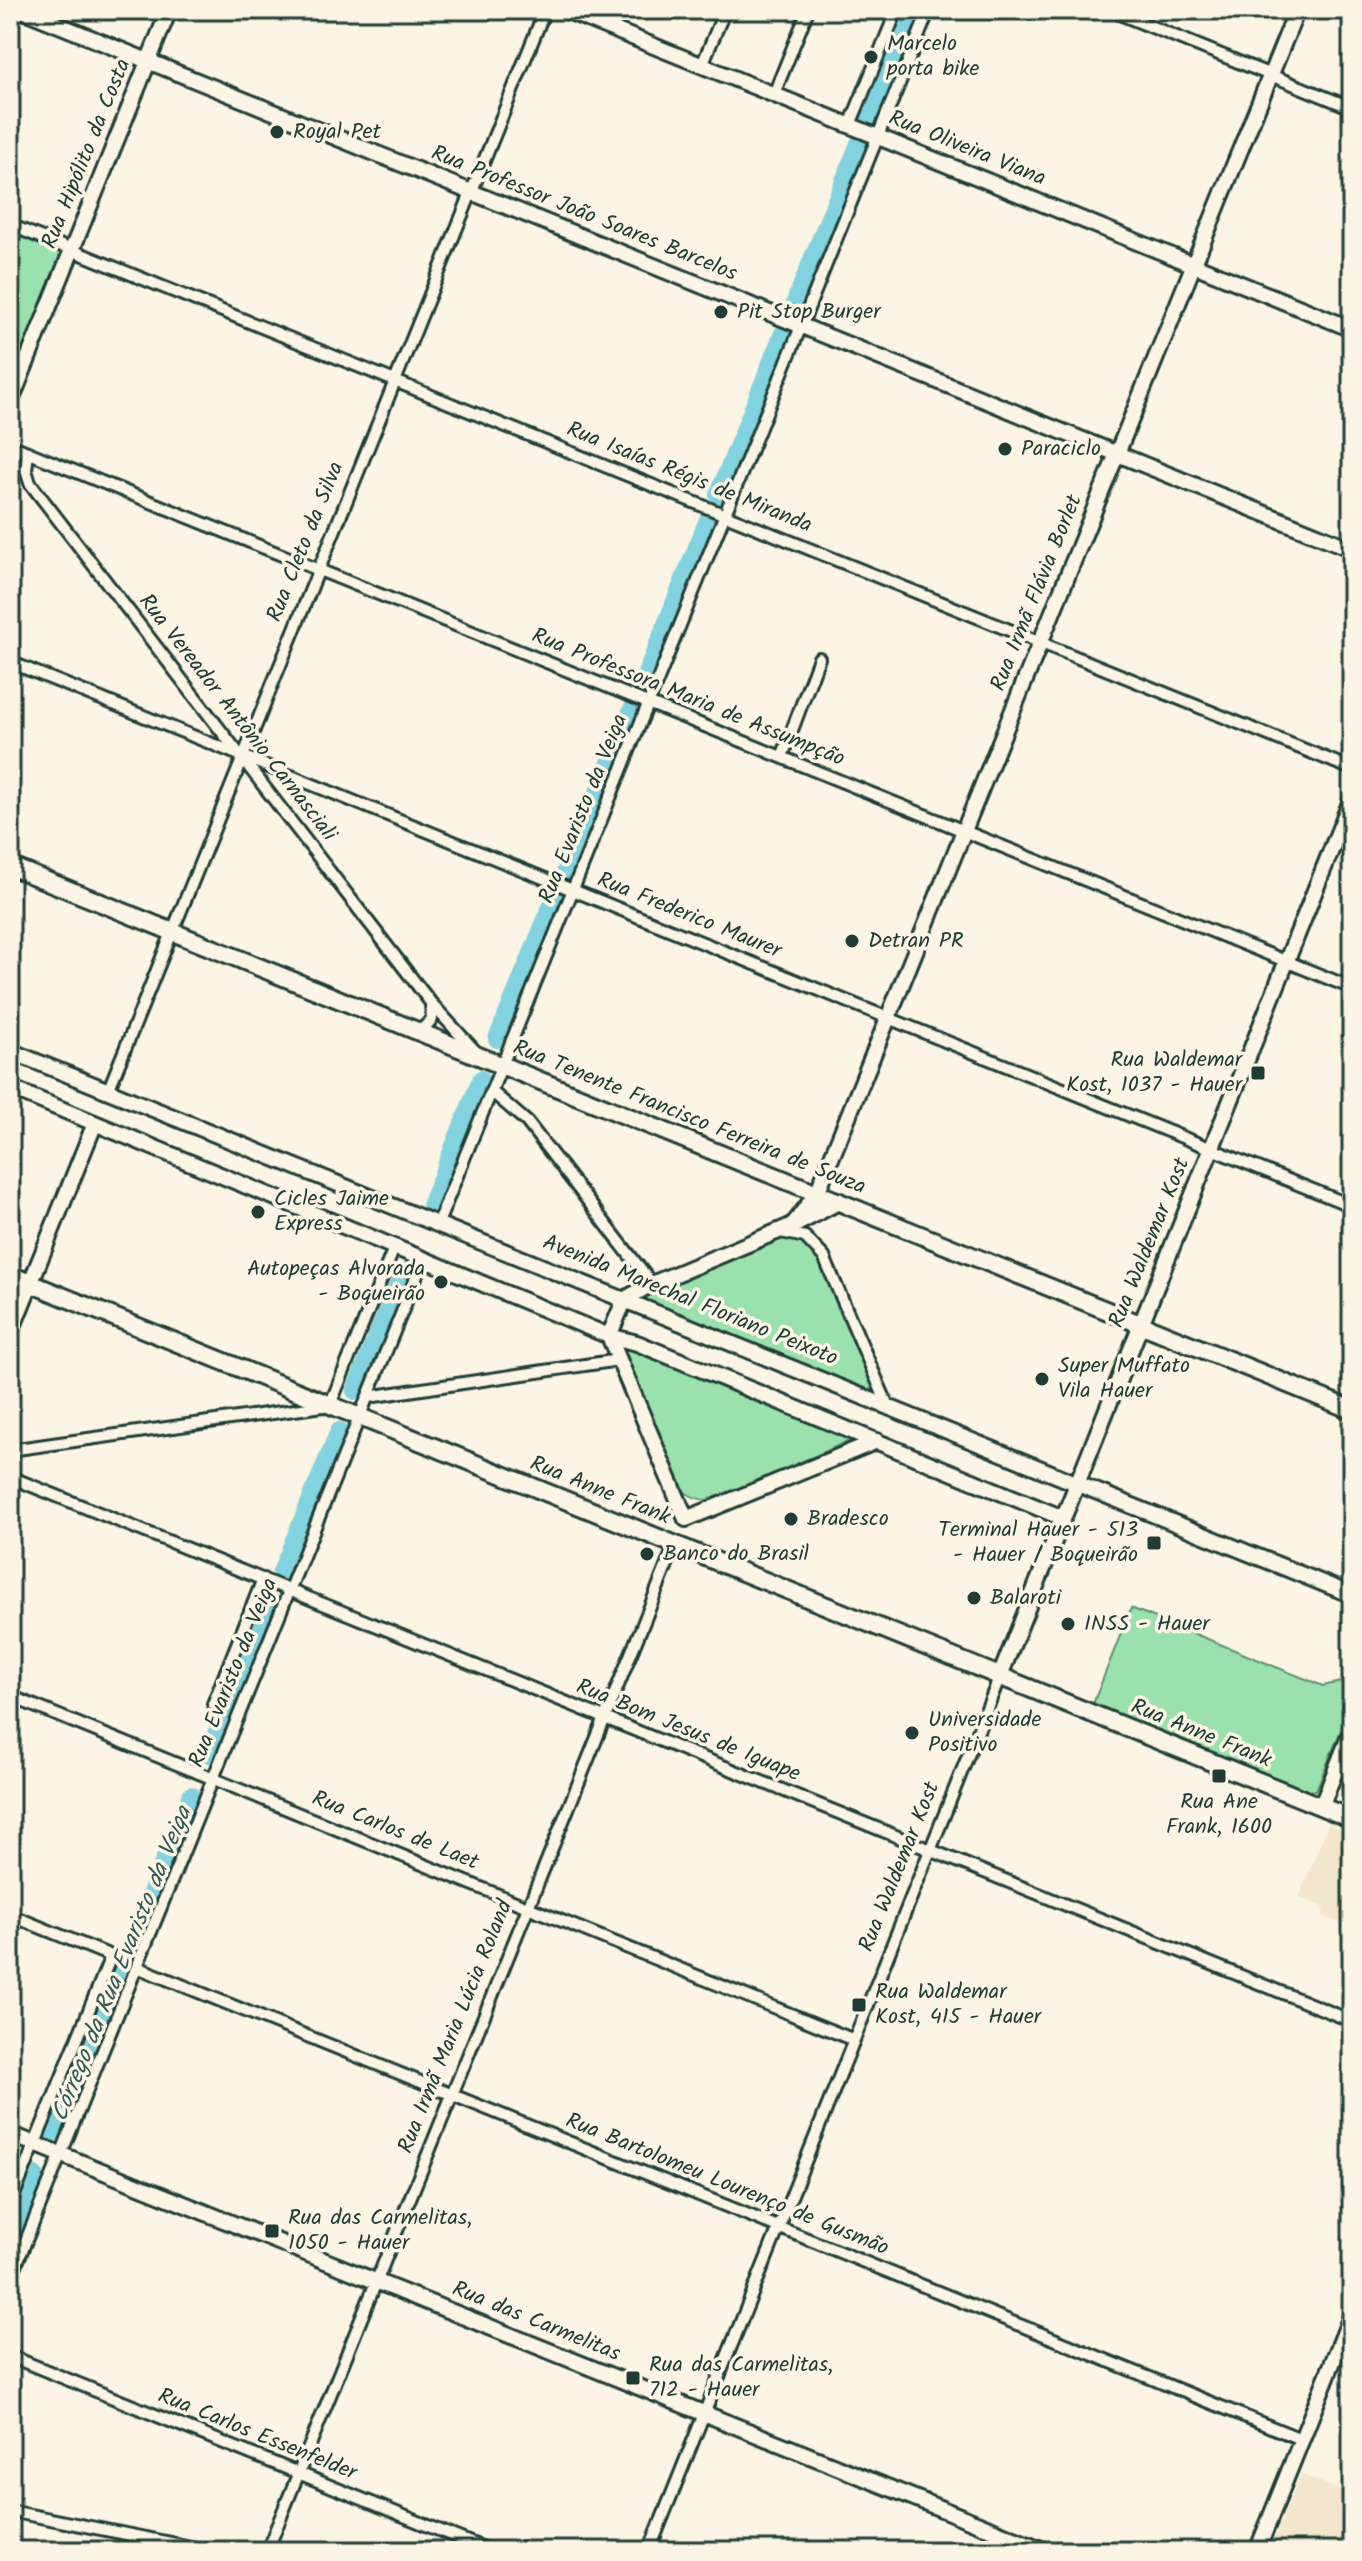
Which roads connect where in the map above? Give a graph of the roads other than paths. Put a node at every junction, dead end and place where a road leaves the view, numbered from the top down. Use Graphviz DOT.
graph roads {
  1 [pos="22,10"];
  2 [pos="169,10"];
  3 [pos="545,10"];
  4 [pos="565,10"];
  5 [pos="725,10"];
  6 [pos="808,10"];
  7 [pos="897,10"];
  8 [pos="929,10"];
  9 [pos="1110,10"];
  10 [pos="1297,10"];
  11 [pos="148,61"];
  12 [pos="702,65"];
  13 [pos="1270,75"];
  14 [pos="774,94"];
  15 [pos="1352,108"];
  16 [pos="850,125"];
  17 [pos="878,137"];
  18 [pos="471,192"];
  19 [pos="10,225"];
  20 [pos="72,250"];
  21 [pos="1193,265"];
  22 [pos="801,326"];
  23 [pos="1352,329"];
  24 [pos="395,381"];
  25 [pos="10,403"];
  26 [pos="10,445"];
  27 [pos="28,452"];
  28 [pos="1117,453"];
  29 [pos="725,515"];
  30 [pos="1352,549"];
  31 [pos="319,570"];
  32 [pos="1040,643"];
  33 [pos="819,658"];
  34 [pos="10,662"];
  35 [pos="648,703"];
  36 [pos="243,757"];
  37 [pos="782,757"];
  38 [pos="1352,769"];
  39 [pos="1352,798"];
  40 [pos="964,831"];
  41 [pos="10,866"];
  42 [pos="569,889"];
  43 [pos="172,932"];
  44 [pos="1286,962"];
  45 [pos="1352,988"];
  46 [pos="431,1003"];
  47 [pos="888,1018"];
  48 [pos="420,1032"];
  49 [pos="10,1051"];
  50 [pos="480,1056"];
  51 [pos="502,1065"];
  52 [pos="10,1088"];
  53 [pos="108,1091"];
  54 [pos="491,1091"];
  55 [pos="95,1123"];
  56 [pos="1211,1149"];
  57 [pos="817,1193"];
  58 [pos="838,1201"];
  59 [pos="1352,1206"];
  60 [pos="438,1223"];
  61 [pos="785,1228"];
  62 [pos="394,1248"];
  63 [pos="423,1260"];
  64 [pos="10,1275"];
  65 [pos="30,1283"];
  66 [pos="652,1284"];
  67 [pos="625,1299"];
  68 [pos="1141,1325"];
  69 [pos="10,1334"];
  70 [pos="609,1336"];
  71 [pos="619,1360"];
  72 [pos="368,1397"];
  73 [pos="330,1405"];
  74 [pos="888,1406"];
  75 [pos="1352,1410"];
  76 [pos="359,1417"];
  77 [pos="877,1441"];
  78 [pos="10,1450"];
  79 [pos="10,1477"];
  80 [pos="1077,1483"];
  81 [pos="1063,1518"];
  82 [pos="686,1519"];
  83 [pos="675,1545"];
  84 [pos="263,1579"];
  85 [pos="289,1590"];
  86 [pos="1352,1595"];
  87 [pos="1000,1676"];
  88 [pos="10,1696"];
  89 [pos="213,1704"];
  90 [pos="605,1718"];
  91 [pos="1352,1729"];
  92 [pos="213,1779"];
  93 [pos="1321,1807"];
  94 [pos="1352,1819"];
  95 [pos="930,1850"];
  96 [pos="528,1907"];
  97 [pos="10,1915"];
  98 [pos="137,1967"];
  99 [pos="1352,2021"];
  100 [pos="854,2040"];
  101 [pos="452,2095"];
  102 [pos="10,2134"];
  103 [pos="35,2144"];
  104 [pos="61,2154"];
  105 [pos="10,2205"];
  106 [pos="779,2227"];
  107 [pos="10,2280"];
  108 [pos="377,2281"];
  109 [pos="1352,2314"];
  110 [pos="10,2356"];
  111 [pos="704,2413"];
  112 [pos="1303,2440"];
  113 [pos="299,2473"];
  114 [pos="10,2511"];
  115 [pos="211,2551"];
  116 [pos="267,2551"];
  117 [pos="490,2551"];
  118 [pos="649,2551"];
  119 [pos="1046,2551"];
  120 [pos="1257,2551"];
  1 -- 11 [label="street, Rua Professor João Soares Barcelos"];
  2 -- 11 [label="street, Rua Hipólito da Costa"];
  3 -- 18 [label="street, Rua Cleto da Silva"];
  4 -- 12 [label="street, Rua Oliveira Viana"];
  5 -- 12 [label="street"];
  6 -- 14 [label="street"];
  7 -- 16 [label="street"];
  8 -- 17 [label="street, Rua Evaristo da Veiga"];
  9 -- 13 [label="street"];
  10 -- 13 [label="street, Rua Irmã Flávia Borlet"];
  11 -- 18 [label="street, Rua Professor João Soares Barcelos"];
  11 -- 20 [label="street, Rua Hipólito da Costa"];
  12 -- 14 [label="street, Rua Oliveira Viana"];
  13 -- 15 [label="street"];
  13 -- 21 [label="street, Rua Irmã Flávia Borlet"];
  14 -- 16 [label="street, Rua Oliveira Viana"];
  16 -- 17 [label="street, Rua Oliveira Viana"];
  17 -- 21 [label="street, Rua Oliveira Viana"];
  17 -- 22 [label="street, Rua Evaristo da Veiga"];
  18 -- 22 [label="street, Rua Professor João Soares Barcelos"];
  18 -- 24 [label="street, Rua Cleto da Silva"];
  19 -- 20 [label="street, Rua Isaías Régis de Miranda"];
  20 -- 24 [label="street, Rua Isaías Régis de Miranda"];
  20 -- 25 [label="street, Rua Hipólito da Costa"];
  21 -- 23 [label="street, Rua Oliveira Viana"];
  21 -- 28 [label="street, Rua Irmã Flávia Borlet"];
  22 -- 28 [label="street, Rua Professor João Soares Barcelos"];
  22 -- 29 [label="street, Rua Evaristo da Veiga"];
  24 -- 29 [label="street, Rua Isaías Régis de Miranda"];
  24 -- 31 [label="street, Rua Cleto da Silva"];
  26 -- 27 [label="street, Rua Professora Maria de Assumpção"];
  27 -- 31 [label="street, Rua Professora Maria de Assumpção"];
  27 -- 36 [label="street, Rua Vereador Antônio Carnasciali"];
  28 -- 30 [label="street, Rua Professor João Soares Barcelos"];
  28 -- 32 [label="street, Rua Irmã Flávia Borlet"];
  29 -- 32 [label="street, Rua Isaías Régis de Miranda"];
  29 -- 35 [label="street, Rua Evaristo da Veiga"];
  31 -- 35 [label="street, Rua Professora Maria de Assumpção"];
  31 -- 36 [label="street, Rua Cleto da Silva"];
  32 -- 38 [label="street, Rua Isaías Régis de Miranda"];
  32 -- 40 [label="street, Rua Irmã Flávia Borlet"];
  33 -- 37 [label="street"];
  34 -- 36 [label="street, Rua Frederico Maurer"];
  35 -- 37 [label="street, Rua Professora Maria de Assumpção"];
  35 -- 42 [label="street, Rua Evaristo da Veiga"];
  36 -- 42 [label="street, Rua Frederico Maurer"];
  36 -- 43 [label="street, Rua Cleto da Silva"];
  36 -- 46 [label="street, Rua Vereador Antônio Carnasciali"];
  37 -- 40 [label="street, Rua Professora Maria de Assumpção"];
  39 -- 44 [label="street, Rua Waldemar Kost"];
  40 -- 44 [label="street, Rua Professora Maria de Assumpção"];
  40 -- 47 [label="street, Rua Irmã Flávia Borlet"];
  41 -- 43 [label="main road, Rua Tenente Francisco Ferreira de Souza"];
  42 -- 47 [label="street, Rua Frederico Maurer"];
  42 -- 51 [label="street, Rua Evaristo da Veiga"];
  43 -- 48 [label="main road, Rua Tenente Francisco Ferreira de Souza"];
  43 -- 53 [label="street, Rua Cleto da Silva"];
  44 -- 45 [label="street, Rua Professora Maria de Assumpção"];
  44 -- 56 [label="street, Rua Waldemar Kost"];
  46 -- 48 [label="street"];
  46 -- 50 [label="street, Rua Vereador Antônio Carnasciali"];
  47 -- 56 [label="street, Rua Frederico Maurer"];
  47 -- 57 [label="street, Rua Irmã Flávia Borlet"];
  48 -- 50 [label="main road, Rua Tenente Francisco Ferreira de Souza"];
  49 -- 53 [label="street, Avenida Marechal Floriano Peixoto"];
  50 -- 51 [label="main road, Rua Tenente Francisco Ferreira de Souza"];
  51 -- 54 [label="street, Rua Evaristo da Veiga"];
  51 -- 57 [label="main road, Rua Tenente Francisco Ferreira de Souza"];
  52 -- 55 [label="street"];
  53 -- 60 [label="street, Avenida Marechal Floriano Peixoto"];
  54 -- 60 [label="street, Rua Evaristo da Veiga"];
  54 -- 66 [label="street"];
  55 -- 62 [label="street"];
  55 -- 65 [label="street"];
  56 -- 59 [label="street, Rua Frederico Maurer"];
  56 -- 68 [label="street, Rua Waldemar Kost"];
  57 -- 58 [label="main road, Rua Tenente Francisco Ferreira de Souza"];
  57 -- 61 [label="street, Rua Irmã Flávia Borlet"];
  58 -- 61 [label="main road"];
  58 -- 68 [label="main road, Rua Tenente Francisco Ferreira de Souza"];
  60 -- 67 [label="street, Avenida Marechal Floriano Peixoto"];
  61 -- 66 [label="street"];
  61 -- 74 [label="street"];
  62 -- 63 [label="street"];
  62 -- 73 [label="street"];
  63 -- 70 [label="street"];
  63 -- 72 [label="street, Rua Evaristo da Veiga"];
  64 -- 65 [label="main road, Rua Anne Frank"];
  65 -- 69 [label="street"];
  65 -- 73 [label="main road, Rua Anne Frank"];
  66 -- 67 [label="street"];
  67 -- 70 [label="street"];
  67 -- 74 [label="street, Avenida Marechal Floriano Peixoto"];
  68 -- 75 [label="main road, Rua Tenente Francisco Ferreira de Souza"];
  68 -- 80 [label="street, Rua Waldemar Kost"];
  70 -- 71 [label="street"];
  70 -- 77 [label="street"];
  71 -- 72 [label="street"];
  71 -- 82 [label="street"];
  72 -- 76 [label="street, Rua Evaristo da Veiga"];
  73 -- 76 [label="main road, Rua Anne Frank"];
  73 -- 78 [label="street"];
  74 -- 80 [label="street, Avenida Marechal Floriano Peixoto"];
  76 -- 83 [label="main road, Rua Anne Frank"];
  76 -- 85 [label="street, Rua Evaristo da Veiga"];
  77 -- 81 [label="street"];
  77 -- 82 [label="street"];
  79 -- 84 [label="street, Rua Bom Jesus de Iguape"];
  80 -- 81 [label="street, Rua Waldemar Kost"];
  80 -- 86 [label="street, Avenida Marechal Floriano Peixoto"];
  81 -- 87 [label="street, Rua Waldemar Kost"];
  82 -- 83 [label="street, Rua Irmã Maria Lúcia Roland"];
  83 -- 87 [label="main road, Rua Anne Frank"];
  83 -- 90 [label="street, Rua Irmã Maria Lúcia Roland"];
  84 -- 85 [label="street, Rua Bom Jesus de Iguape"];
  84 -- 89 [label="street, Rua Evaristo da Veiga"];
  85 -- 90 [label="street, Rua Bom Jesus de Iguape"];
  85 -- 92 [label="street, Rua Evaristo da Veiga"];
  87 -- 93 [label="main road, Rua Anne Frank"];
  87 -- 95 [label="street, Rua Waldemar Kost"];
  88 -- 92 [label="street, Rua Carlos de Laet"];
  90 -- 95 [label="street, Rua Bom Jesus de Iguape"];
  90 -- 96 [label="street, Rua Irmã Maria Lúcia Roland"];
  91 -- 93 [label="street"];
  92 -- 96 [label="street, Rua Carlos de Laet"];
  92 -- 98 [label="street, Rua Evaristo da Veiga"];
  93 -- 94 [label="main road, Rua Anne Frank"];
  95 -- 99 [label="street, Rua Bom Jesus de Iguape"];
  95 -- 100 [label="street, Rua Waldemar Kost"];
  96 -- 100 [label="street, Rua Carlos de Laet"];
  96 -- 101 [label="street, Rua Irmã Maria Lúcia Roland"];
  97 -- 103 [label="street"];
  98 -- 101 [label="street, Rua Bartolomeu Lourenço de Gusmão"];
  98 -- 104 [label="street, Rua Evaristo da Veiga"];
  100 -- 106 [label="street, Rua Waldemar Kost"];
  101 -- 106 [label="street, Rua Bartolomeu Lourenço de Gusmão"];
  101 -- 108 [label="street, Rua Irmã Maria Lúcia Roland"];
  102 -- 103 [label="street, Rua das Carmelitas"];
  103 -- 104 [label="street, Rua das Carmelitas"];
  103 -- 105 [label="street"];
  104 -- 107 [label="street, Rua Evaristo da Veiga"];
  104 -- 108 [label="street, Rua das Carmelitas"];
  106 -- 111 [label="street, Rua Waldemar Kost"];
  106 -- 112 [label="street, Rua Bartolomeu Lourenço de Gusmão"];
  108 -- 111 [label="street, Rua das Carmelitas"];
  108 -- 113 [label="street, Rua Irmã Maria Lúcia Roland"];
  109 -- 112 [label="street"];
  110 -- 113 [label="street, Rua Carlos Essenfelder"];
  111 -- 118 [label="street, Rua Waldemar Kost"];
  111 -- 119 [label="street, Rua das Carmelitas"];
  112 -- 120 [label="street"];
  113 -- 116 [label="street, Rua Irmã Maria Lúcia Roland"];
  113 -- 117 [label="street, Rua Carlos Essenfelder"];
  114 -- 115 [label="street"];
}
